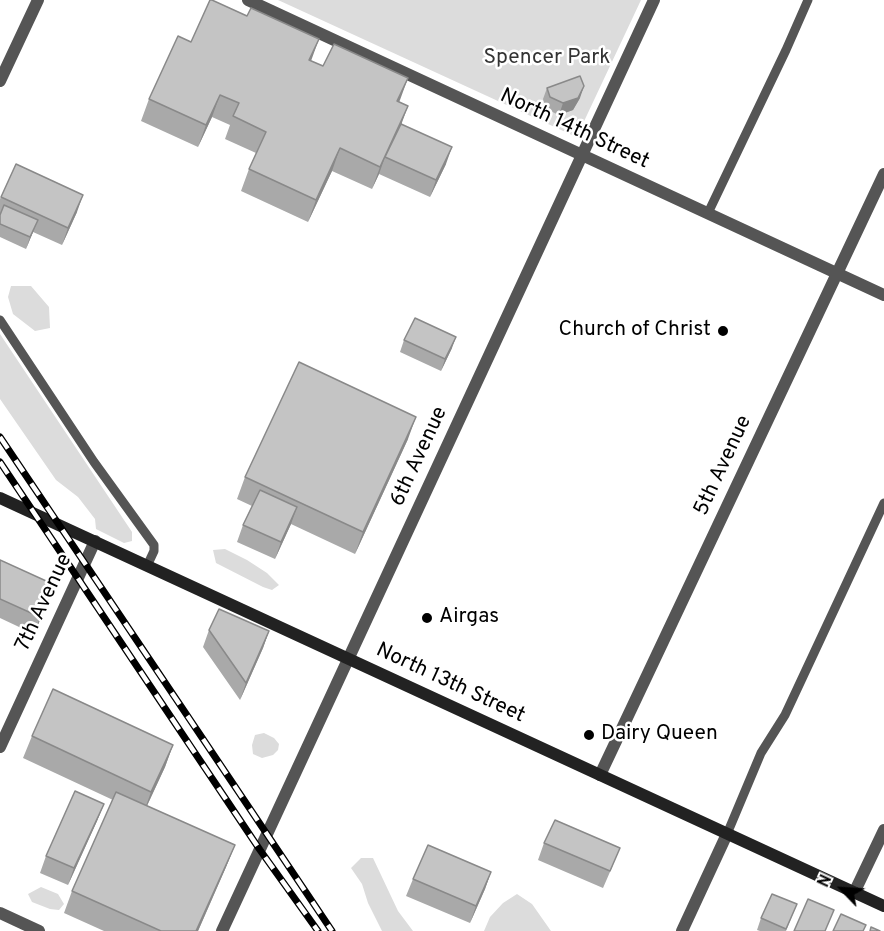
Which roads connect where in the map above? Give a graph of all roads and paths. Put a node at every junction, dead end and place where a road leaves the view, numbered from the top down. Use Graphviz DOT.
graph roads {
  1 [pos="38,0"];
  2 [pos="248,0"];
  3 [pos="654,0"];
  4 [pos="808,0"];
  5 [pos="0,81"];
  6 [pos="582,155"];
  7 [pos="884,174"];
  8 [pos="708,213"];
  9 [pos="837,273"];
  10 [pos="884,295"];
  11 [pos="0,320"];
  12 [pos="0,498"];
  13 [pos="884,503"];
  14 [pos="94,541"];
  15 [pos="147,566"];
  16 [pos="348,658"];
  17 [pos="0,747"];
  18 [pos="600,775"];
  19 [pos="884,830"];
  20 [pos="727,834"];
  21 [pos="854,893"];
  22 [pos="884,906"];
  23 [pos="0,913"];
  24 [pos="39,931"];
  25 [pos="222,931"];
  26 [pos="682,931"];
  1 -- 5 [label="street"];
  2 -- 6 [label="street, North 14th Street"];
  3 -- 6 [label="street, 6th Avenue"];
  4 -- 8 [label="lane"];
  6 -- 8 [label="street, North 14th Street"];
  6 -- 16 [label="street, 6th Avenue"];
  7 -- 9 [label="street, 5th Avenue"];
  8 -- 9 [label="street, North 14th Street"];
  9 -- 10 [label="street, North 14th Street"];
  9 -- 18 [label="street, 5th Avenue"];
  11 -- 15 [label="lane"];
  12 -- 14 [label="main road, North 13th Street"];
  13 -- 20 [label="lane"];
  14 -- 15 [label="main road, North 13th Street"];
  14 -- 17 [label="street, 7th Avenue"];
  15 -- 16 [label="main road, North 13th Street"];
  16 -- 18 [label="main road, North 13th Street"];
  16 -- 25 [label="street, 6th Avenue"];
  18 -- 20 [label="main road, North 13th Street"];
  19 -- 21 [label="street"];
  20 -- 21 [label="main road, North 13th Street"];
  20 -- 26 [label="street"];
  21 -- 22 [label="main road, North 13th Street"];
  23 -- 24 [label="street"];
}
